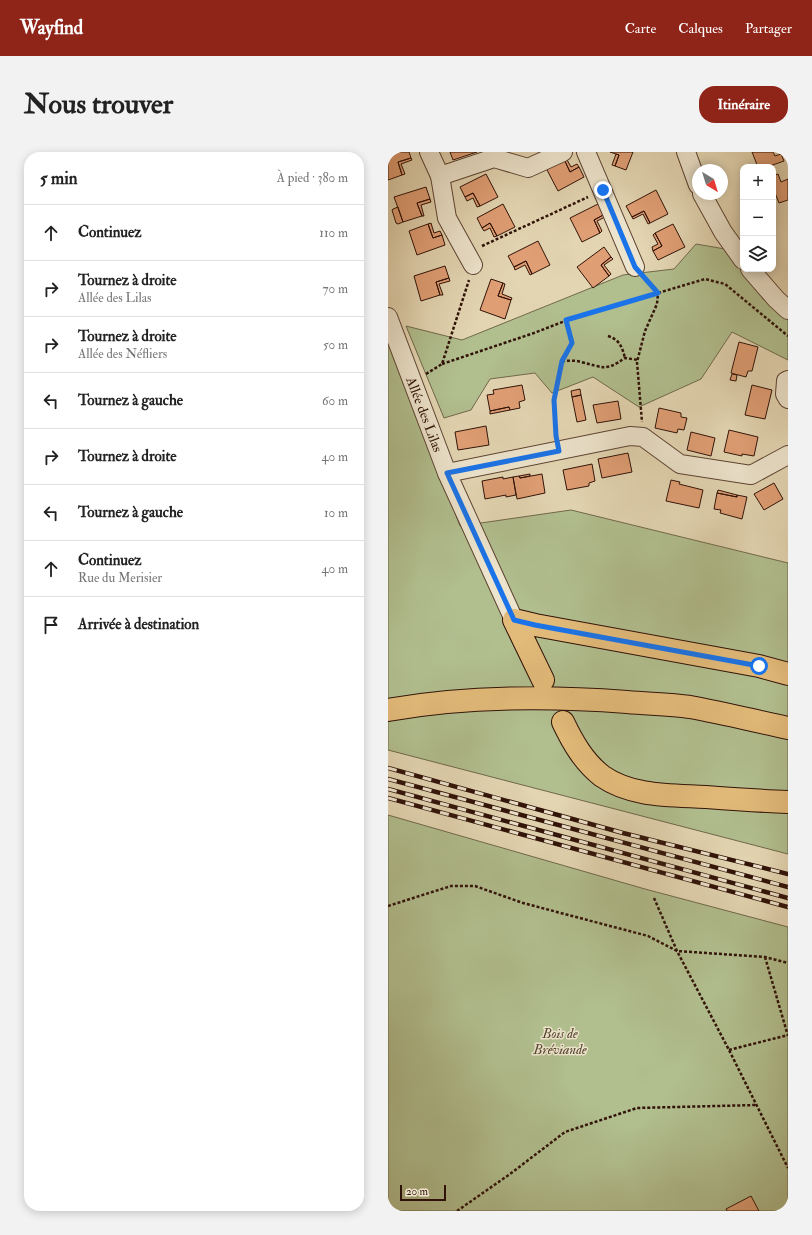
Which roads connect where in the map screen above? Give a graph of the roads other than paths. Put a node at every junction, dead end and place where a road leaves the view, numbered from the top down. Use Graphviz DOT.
graph roads {
  1 [pos="429,152"];
  2 [pos="563,152"];
  3 [pos="586,152"];
  4 [pos="686,152"];
  5 [pos="692,168"];
  6 [pos="440,176"];
  7 [pos="705,200"];
  8 [pos="740,256"];
  9 [pos="470,259"];
  10 [pos="635,267"];
  11 [pos="753,272"];
  12 [pos="788,310"];
  13 [pos="388,317"];
  14 [pos="788,380"];
  15 [pos="788,399"];
  16 [pos="788,455"];
  17 [pos="447,473"];
  18 [pos="514,620"];
  19 [pos="788,674"];
  20 [pos="543,680"];
  21 [pos="388,710"];
  22 [pos="563,722"];
  23 [pos="788,728"];
  24 [pos="788,802"];
  1 -- 6 [label="street"];
  2 -- 6 [label="street"];
  3 -- 10 [label="street"];
  4 -- 5 [label="street"];
  6 -- 9 [label="street"];
  7 -- 8 [label="street"];
  11 -- 12 [label="street"];
  13 -- 17 [label="street, Allée des Lilas"];
  14 -- 15 [label="street"];
  16 -- 17 [label="street"];
  17 -- 18 [label="street, Allée des Lilas"];
  18 -- 19 [label="main road"];
  18 -- 20 [label="main road"];
  21 -- 23 [label="main road"];
  22 -- 24 [label="main road"];
}
